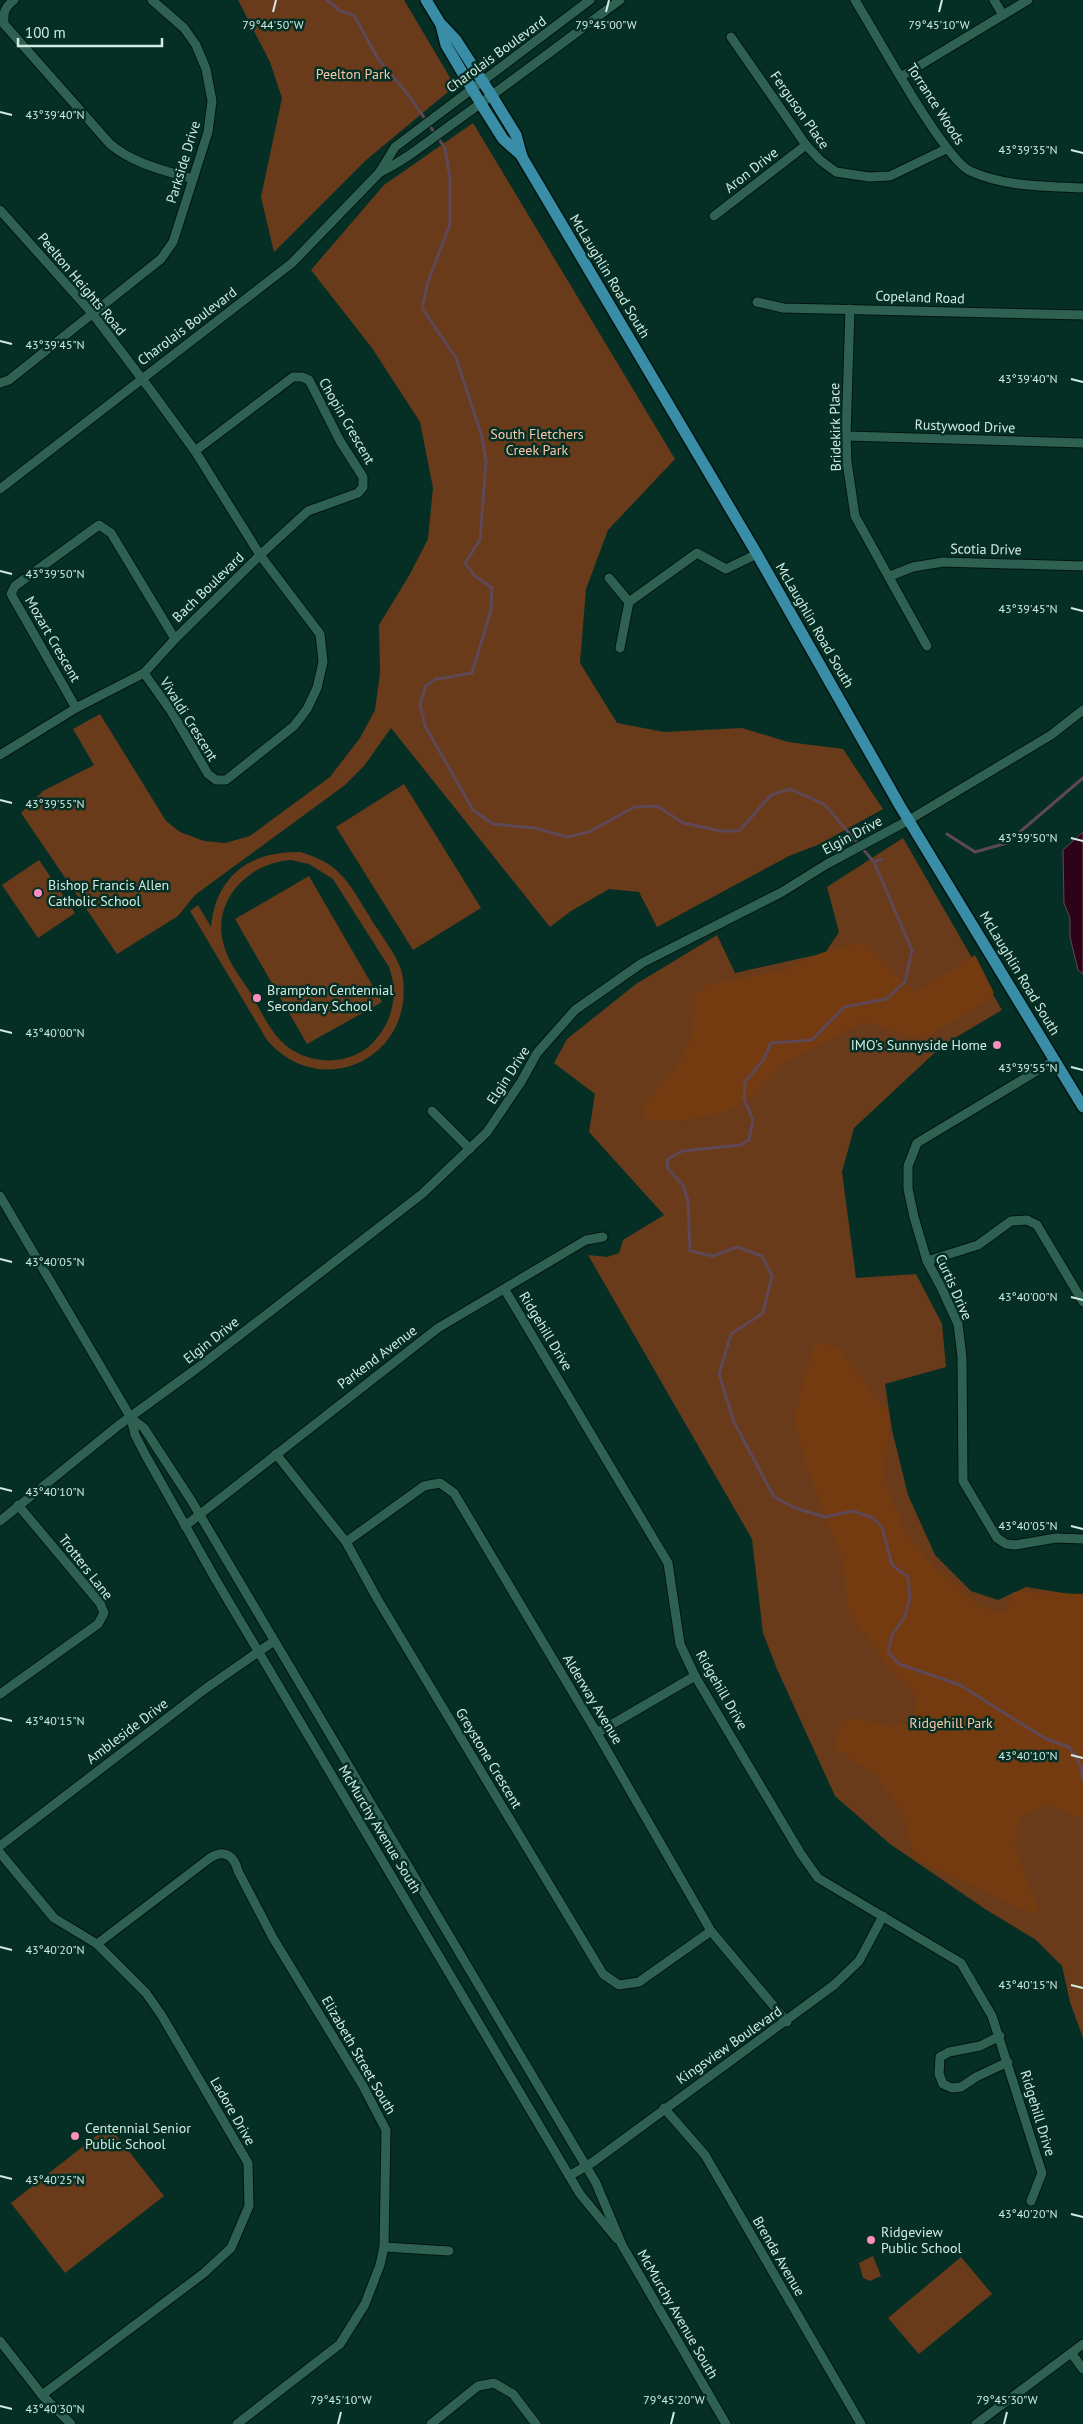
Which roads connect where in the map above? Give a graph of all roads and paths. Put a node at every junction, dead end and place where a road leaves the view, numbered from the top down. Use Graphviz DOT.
graph roads {
  1 [pos="14,0"];
  2 [pos="152,0"];
  3 [pos="426,0"];
  4 [pos="590,0"];
  5 [pos="620,0"];
  6 [pos="855,0"];
  7 [pos="994,0"];
  8 [pos="1028,0"];
  9 [pos="1003,15"];
  10 [pos="440,23"];
  11 [pos="731,37"];
  12 [pos="902,76"];
  13 [pos="482,80"];
  14 [pos="472,88"];
  15 [pos="492,96"];
  16 [pos="481,104"];
  17 [pos="806,145"];
  18 [pos="946,149"];
  19 [pos="522,157"];
  20 [pos="379,173"];
  21 [pos="193,179"];
  22 [pos="1083,188"];
  23 [pos="0,210"];
  24 [pos="714,216"];
  25 [pos="756,302"];
  26 [pos="850,309"];
  27 [pos="92,313"];
  28 [pos="1083,315"];
  29 [pos="142,378"];
  30 [pos="0,384"];
  31 [pos="846,436"];
  32 [pos="1083,443"];
  33 [pos="195,451"];
  34 [pos="0,489"];
  35 [pos="757,554"];
  36 [pos="260,555"];
  37 [pos="1083,566"];
  38 [pos="890,576"];
  39 [pos="609,578"];
  40 [pos="629,602"];
  41 [pos="175,639"];
  42 [pos="927,646"];
  43 [pos="620,648"];
  44 [pos="144,673"];
  45 [pos="76,708"];
  46 [pos="1083,710"];
  47 [pos="0,755"];
  48 [pos="909,820"];
  49 [pos="1055,1060"];
  50 [pos="1083,1107"];
  51 [pos="432,1111"];
  52 [pos="470,1148"];
  53 [pos="0,1196"];
  54 [pos="603,1237"];
  55 [pos="926,1261"];
  56 [pos="505,1290"];
  57 [pos="1083,1302"];
  58 [pos="131,1418"];
  59 [pos="276,1454"];
  60 [pos="18,1505"];
  61 [pos="199,1514"];
  62 [pos="0,1521"];
  63 [pos="185,1526"];
  64 [pos="1083,1539"];
  65 [pos="346,1542"];
  66 [pos="274,1641"];
  67 [pos="258,1650"];
  68 [pos="695,1676"];
  69 [pos="0,1694"];
  70 [pos="597,1733"];
  71 [pos="0,1846"];
  72 [pos="0,1852"];
  73 [pos="883,1916"];
  74 [pos="711,1932"];
  75 [pos="96,1944"];
  76 [pos="787,2022"];
  77 [pos="1000,2036"];
  78 [pos="1008,2062"];
  79 [pos="664,2108"];
  80 [pos="586,2166"];
  81 [pos="569,2176"];
  82 [pos="1031,2200"];
  83 [pos="622,2245"];
  84 [pos="384,2247"];
  85 [pos="449,2251"];
  86 [pos="0,2341"];
  87 [pos="1083,2344"];
  88 [pos="1072,2354"];
  89 [pos="1083,2368"];
  90 [pos="42,2395"];
  91 [pos="71,2424"];
  92 [pos="237,2424"];
  93 [pos="431,2424"];
  94 [pos="536,2424"];
  95 [pos="726,2424"];
  96 [pos="862,2424"];
  97 [pos="976,2424"];
  1 -- 21 [label="street"];
  2 -- 21 [label="street, Parkside Drive"];
  3 -- 10 [label="main road, McLaughlin Road South"];
  4 -- 13 [label="street, Charolais Boulevard"];
  5 -- 15 [label="street, Charolais Boulevard"];
  6 -- 12 [label="street, Torrance Woods"];
  7 -- 9 [label="street"];
  8 -- 9 [label="street"];
  9 -- 12 [label="street"];
  10 -- 13 [label="main road, McLaughlin Road South"];
  10 -- 14 [label="main road, McLaughlin Road South"];
  11 -- 17 [label="street, Ferguson Place"];
  12 -- 18 [label="street, Torrance Woods"];
  13 -- 14 [label="street, Charolais Boulevard"];
  13 -- 15 [label="main road, McLaughlin Road South"];
  14 -- 16 [label="main road, McLaughlin Road South"];
  14 -- 20 [label="street, Charolais Boulevard"];
  15 -- 16 [label="street, Charolais Boulevard"];
  15 -- 19 [label="main road, McLaughlin Road South"];
  16 -- 19 [label="main road, McLaughlin Road South"];
  16 -- 20 [label="street, Charolais Boulevard"];
  17 -- 18 [label="street, Ferguson Place"];
  17 -- 24 [label="street, Aron Drive"];
  18 -- 22 [label="street, Torrance Woods"];
  19 -- 35 [label="main road, McLaughlin Road South"];
  20 -- 29 [label="street, Charolais Boulevard"];
  21 -- 27 [label="street, Parkside Drive"];
  23 -- 27 [label="street, Peelton Heights Road"];
  25 -- 26 [label="street, Copeland Road"];
  26 -- 28 [label="street, Copeland Road"];
  26 -- 31 [label="street, Bridekirk Place"];
  27 -- 29 [label="street, Peelton Heights Road"];
  27 -- 30 [label="street, Parkside Drive"];
  29 -- 33 [label="street, Bach Boulevard"];
  29 -- 34 [label="street, Charolais Boulevard"];
  31 -- 32 [label="street, Rustywood Drive"];
  31 -- 38 [label="street, Bridekirk Place"];
  33 -- 36 [label="street, Bach Boulevard"];
  33 -- 36 [label="street, Chopin Crescent"];
  35 -- 40 [label="street"];
  35 -- 48 [label="main road, McLaughlin Road South"];
  36 -- 41 [label="street, Bach Boulevard"];
  36 -- 44 [label="street, Vivaldi Crescent"];
  37 -- 38 [label="street, Scotia Drive"];
  38 -- 42 [label="street, Bridekirk Place"];
  39 -- 40 [label="street"];
  40 -- 43 [label="street"];
  41 -- 44 [label="street, Bach Boulevard"];
  41 -- 45 [label="street, Mozart Crescent"];
  44 -- 45 [label="street, Bach Boulevard"];
  45 -- 47 [label="street, Bach Boulevard"];
  46 -- 48 [label="street, Elgin Drive"];
  48 -- 49 [label="main road, McLaughlin Road South"];
  48 -- 52 [label="street, Elgin Drive"];
  49 -- 50 [label="main road, McLaughlin Road South"];
  49 -- 55 [label="street, Curtis Drive"];
  51 -- 52 [label="street"];
  52 -- 58 [label="street, Elgin Drive"];
  53 -- 58 [label="street, McMurchy Avenue South"];
  54 -- 56 [label="street, Parkend Avenue"];
  55 -- 57 [label="street"];
  55 -- 64 [label="street, Curtis Drive"];
  56 -- 59 [label="street, Parkend Avenue"];
  56 -- 68 [label="street, Ridgehill Drive"];
  58 -- 60 [label="street, Elgin Drive"];
  58 -- 61 [label="street, McMurchy Avenue South"];
  58 -- 63 [label="street, McMurchy Avenue South"];
  59 -- 61 [label="street, Parkend Avenue"];
  59 -- 65 [label="street, Greystone Crescent"];
  60 -- 62 [label="street, Elgin Drive"];
  60 -- 69 [label="street, Trotters Lane"];
  61 -- 63 [label="street, Parkend Avenue"];
  61 -- 66 [label="street, McMurchy Avenue South"];
  63 -- 67 [label="street, McMurchy Avenue South"];
  65 -- 70 [label="street, Alderway Avenue"];
  65 -- 74 [label="street, Greystone Crescent"];
  66 -- 67 [label="street, Ambleside Drive"];
  66 -- 80 [label="street, McMurchy Avenue South"];
  67 -- 71 [label="street, Ambleside Drive"];
  67 -- 81 [label="street, McMurchy Avenue South"];
  68 -- 70 [label="street"];
  68 -- 73 [label="street, Ridgehill Drive"];
  70 -- 74 [label="street, Alderway Avenue"];
  72 -- 75 [label="street, Ladore Drive"];
  73 -- 76 [label="street, Kingsview Boulevard"];
  73 -- 77 [label="street, Ridgehill Drive"];
  74 -- 76 [label="street, Alderway Avenue"];
  75 -- 84 [label="street, Elizabeth Street South"];
  75 -- 90 [label="street, Ladore Drive"];
  76 -- 79 [label="street, Kingsview Boulevard"];
  77 -- 78 [label="street, Ridgehill Drive"];
  77 -- 78 [label="street, Ridgehill Drive"];
  78 -- 82 [label="street, Ridgehill Drive"];
  79 -- 80 [label="street, Kingsview Boulevard"];
  79 -- 96 [label="street, Brenda Avenue"];
  80 -- 81 [label="street, Kingsview Boulevard"];
  80 -- 83 [label="street, McMurchy Avenue South"];
  81 -- 83 [label="street, McMurchy Avenue South"];
  83 -- 95 [label="street, McMurchy Avenue South"];
  84 -- 85 [label="street"];
  84 -- 92 [label="street, Elizabeth Street South"];
  86 -- 90 [label="street"];
  87 -- 88 [label="street"];
  88 -- 89 [label="street"];
  88 -- 97 [label="street"];
  90 -- 91 [label="street"];
  93 -- 94 [label="street"];
}
